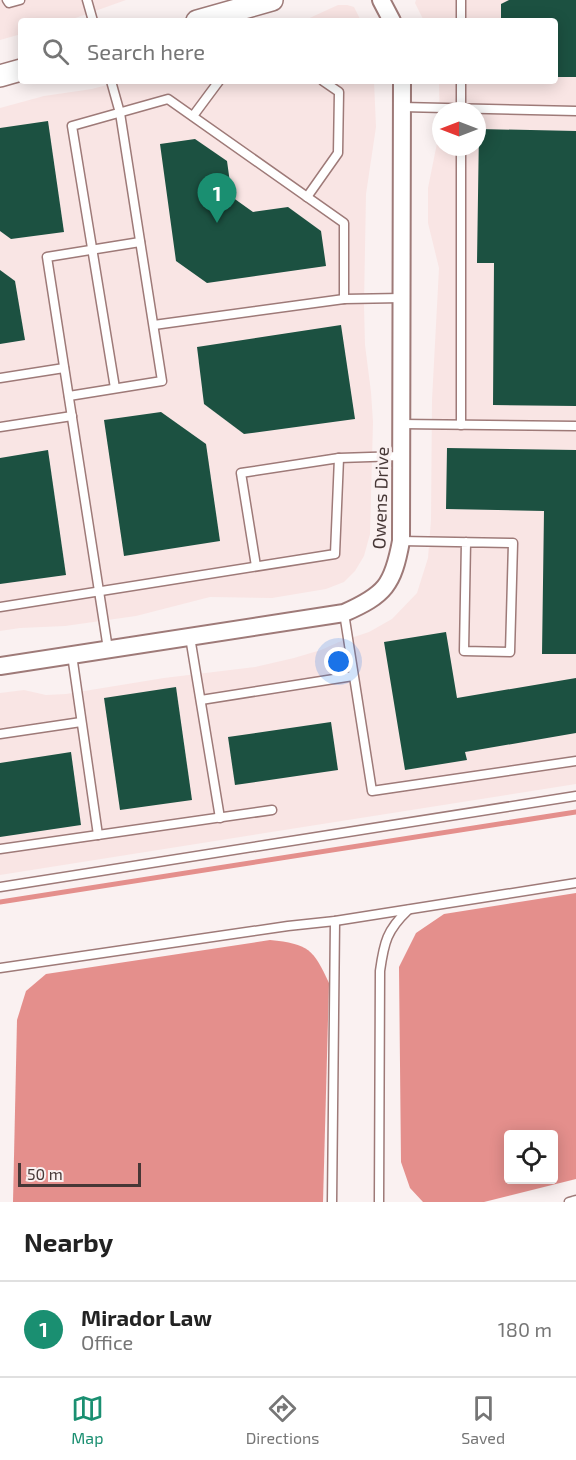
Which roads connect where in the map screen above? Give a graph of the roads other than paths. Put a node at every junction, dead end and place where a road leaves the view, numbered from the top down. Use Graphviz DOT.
graph roads {
  1 [pos="7,0"];
  2 [pos="20,0"];
  3 [pos="87,0"];
  4 [pos="272,0"];
  5 [pos="381,0"];
  6 [pos="461,0"];
  7 [pos="92,18"];
  8 [pos="208,18"];
  9 [pos="390,18"];
  10 [pos="461,18"];
  11 [pos="18,71"];
  12 [pos="0,76"];
  13 [pos="112,84"];
  14 [pos="217,84"];
  15 [pos="327,84"];
  16 [pos="402,84"];
  17 [pos="461,84"];
  18 [pos="461,102"];
  19 [pos="402,107"];
  20 [pos="432,109"];
  21 [pos="486,110"];
  22 [pos="576,111"];
  23 [pos="120,112"];
  24 [pos="193,116"];
  25 [pos="461,156"];
  26 [pos="308,197"];
  27 [pos="140,242"];
  28 [pos="93,249"];
  29 [pos="402,298"];
  30 [pos="344,299"];
  31 [pos="153,325"];
  32 [pos="64,368"];
  33 [pos="0,378"];
  34 [pos="115,388"];
  35 [pos="69,396"];
  36 [pos="72,416"];
  37 [pos="401,424"];
  38 [pos="460,425"];
  39 [pos="576,426"];
  40 [pos="0,427"];
  41 [pos="401,456"];
  42 [pos="339,458"];
  43 [pos="401,541"];
  44 [pos="466,542"];
  45 [pos="256,567"];
  46 [pos="99,591"];
  47 [pos="0,607"];
  48 [pos="344,613"];
  49 [pos="190,637"];
  50 [pos="108,649"];
  51 [pos="72,655"];
  52 [pos="0,666"];
  53 [pos="353,676"];
  54 [pos="201,700"];
  55 [pos="81,722"];
  56 [pos="0,734"];
  57 [pos="576,760"];
  58 [pos="576,796"];
  59 [pos="272,810"];
  60 [pos="220,818"];
  61 [pos="98,835"];
  62 [pos="0,849"];
  63 [pos="576,883"];
  64 [pos="0,887"];
  65 [pos="408,909"];
  66 [pos="335,921"];
  67 [pos="0,968"];
  68 [pos="576,1200"];
  69 [pos="332,1202"];
  70 [pos="379,1202"];
  71 [pos="569,1202"];
  1 -- 2 [label="lane"];
  3 -- 7 [label="lane"];
  4 -- 8 [label="street"];
  5 -- 9 [label="street"];
  6 -- 10 [label="lane"];
  11 -- 12 [label="street"];
  13 -- 23 [label="lane"];
  14 -- 24 [label="lane"];
  15 -- 26 [label="lane"];
  16 -- 19 [label="street, Owens Drive"];
  17 -- 18 [label="lane"];
  19 -- 20 [label="lane"];
  19 -- 29 [label="street, Owens Drive"];
  21 -- 22 [label="lane"];
  23 -- 24 [label="lane"];
  23 -- 27 [label="lane"];
  23 -- 28 [label="lane"];
  24 -- 26 [label="lane"];
  25 -- 38 [label="lane"];
  26 -- 30 [label="lane"];
  27 -- 28 [label="lane"];
  27 -- 31 [label="lane"];
  28 -- 32 [label="lane"];
  28 -- 34 [label="lane"];
  29 -- 30 [label="lane"];
  29 -- 37 [label="street, Owens Drive"];
  30 -- 31 [label="lane"];
  31 -- 34 [label="lane"];
  32 -- 33 [label="lane"];
  32 -- 35 [label="lane"];
  34 -- 35 [label="lane"];
  35 -- 36 [label="lane"];
  36 -- 40 [label="lane"];
  36 -- 46 [label="lane"];
  37 -- 38 [label="lane"];
  37 -- 41 [label="street, Owens Drive"];
  38 -- 39 [label="lane"];
  41 -- 42 [label="lane"];
  41 -- 43 [label="street, Owens Drive"];
  42 -- 45 [label="lane"];
  42 -- 45 [label="lane"];
  43 -- 44 [label="lane"];
  43 -- 48 [label="street, Owens Drive"];
  44 -- 44 [label="lane"];
  45 -- 46 [label="lane"];
  46 -- 47 [label="lane"];
  46 -- 50 [label="lane"];
  48 -- 49 [label="street, Owens Drive"];
  48 -- 53 [label="lane"];
  49 -- 50 [label="street, Owens Drive"];
  49 -- 54 [label="lane"];
  50 -- 51 [label="street, Owens Drive"];
  51 -- 52 [label="street, Owens Drive"];
  51 -- 55 [label="lane"];
  53 -- 54 [label="lane"];
  53 -- 57 [label="lane"];
  54 -- 60 [label="lane"];
  55 -- 56 [label="lane"];
  55 -- 61 [label="lane"];
  58 -- 64 [label="lane"];
  59 -- 60 [label="lane"];
  60 -- 61 [label="lane"];
  61 -- 62 [label="lane"];
  63 -- 65 [label="lane"];
  65 -- 66 [label="lane"];
  65 -- 70 [label="lane"];
  66 -- 67 [label="lane"];
  66 -- 69 [label="lane"];
  68 -- 71 [label="lane"];
}
